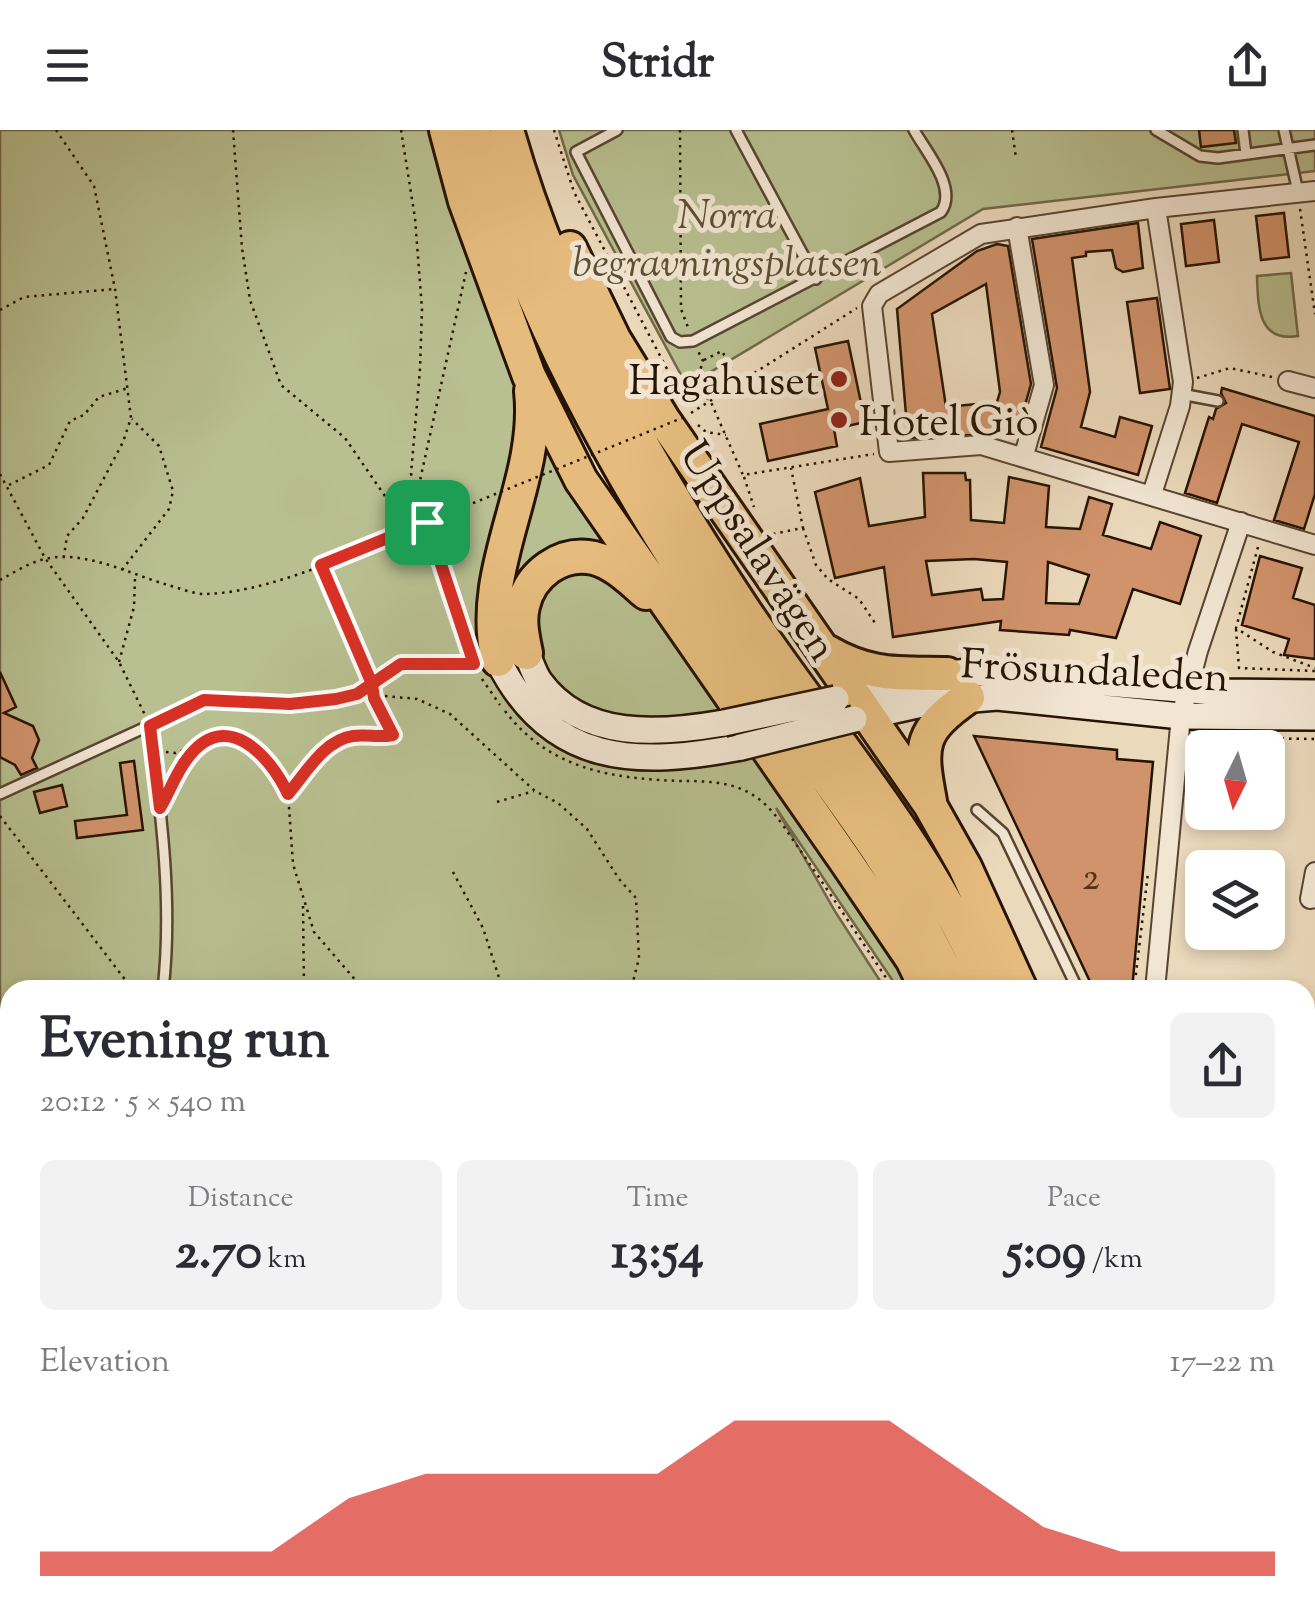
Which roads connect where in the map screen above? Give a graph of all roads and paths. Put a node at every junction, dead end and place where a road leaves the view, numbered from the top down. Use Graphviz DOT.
graph roads {
  1 [pos="56,130"];
  2 [pos="233,130"];
  3 [pos="400,130"];
  4 [pos="446,130"];
  5 [pos="474,130"];
  6 [pos="554,130"];
  7 [pos="617,130"];
  8 [pos="680,130"];
  9 [pos="736,130"];
  10 [pos="914,130"];
  11 [pos="1012,130"];
  12 [pos="1156,130"];
  13 [pos="1243,130"];
  14 [pos="1284,130"];
  15 [pos="510,139"];
  16 [pos="1315,145"];
  17 [pos="1286,148"];
  18 [pos="1246,154"];
  19 [pos="1016,158"];
  20 [pos="1307,192"];
  21 [pos="1156,208"];
  22 [pos="1018,227"];
  23 [pos="468,264"];
  24 [pos="1312,274"];
  25 [pos="816,280"];
  26 [pos="115,288"];
  27 [pos="880,294"];
  28 [pos="0,310"];
  29 [pos="1315,314"];
  30 [pos="692,340"];
  31 [pos="703,361"];
  32 [pos="529,376"];
  33 [pos="738,380"];
  34 [pos="1288,381"];
  35 [pos="128,388"];
  36 [pos="1182,388"];
  37 [pos="1315,388"];
  38 [pos="693,392"];
  39 [pos="710,400"];
  40 [pos="1218,402"];
  41 [pos="687,416"];
  42 [pos="131,418"];
  43 [pos="726,435"];
  44 [pos="890,452"];
  45 [pos="1024,456"];
  46 [pos="791,467"];
  47 [pos="0,474"];
  48 [pos="9,486"];
  49 [pos="417,494"];
  50 [pos="1152,494"];
  51 [pos="427,522"];
  52 [pos="1241,522"];
  53 [pos="803,528"];
  54 [pos="1264,529"];
  55 [pos="408,530"];
  56 [pos="770,534"];
  57 [pos="1315,545"];
  58 [pos="45,558"];
  59 [pos="63,558"];
  60 [pos="321,565"];
  61 [pos="122,570"];
  62 [pos="135,576"];
  63 [pos="0,580"];
  64 [pos="874,623"];
  65 [pos="1236,628"];
  66 [pos="690,641"];
  67 [pos="826,651"];
  68 [pos="499,659"];
  69 [pos="119,662"];
  70 [pos="1315,669"];
  71 [pos="372,684"];
  72 [pos="957,686"];
  73 [pos="1187,690"];
  74 [pos="1315,693"];
  75 [pos="374,698"];
  76 [pos="853,707"];
  77 [pos="1181,716"];
  78 [pos="1315,716"];
  79 [pos="150,726"];
  80 [pos="393,735"];
  81 [pos="1285,739"];
  82 [pos="1315,739"];
  83 [pos="203,744"];
  84 [pos="175,753"];
  85 [pos="535,790"];
  86 [pos="0,794"];
  87 [pos="288,794"];
  88 [pos="498,802"];
  89 [pos="930,805"];
  90 [pos="160,808"];
  91 [pos="977,810"];
  92 [pos="0,816"];
  93 [pos="1,822"];
  94 [pos="453,872"];
  95 [pos="1315,872"];
  96 [pos="1313,898"];
  97 [pos="302,900"];
  98 [pos="125,980"];
  99 [pos="164,980"];
  100 [pos="304,980"];
  101 [pos="355,980"];
  102 [pos="500,980"];
  103 [pos="634,980"];
  104 [pos="887,980"];
  105 [pos="922,980"];
  106 [pos="951,980"];
  107 [pos="985,980"];
  108 [pos="1016,980"];
  109 [pos="1073,980"];
  110 [pos="1156,980"];
  1 -- 26 [label="path"];
  2 -- 55 [label="path"];
  3 -- 49 [label="path"];
  4 -- 32 [label="highway"];
  5 -- 106 [label="highway, Uppsalavägen"];
  6 -- 38 [label="path"];
  7 -- 30 [label="lane"];
  8 -- 30 [label="path"];
  9 -- 25 [label="lane"];
  10 -- 25 [label="lane"];
  11 -- 19 [label="path"];
  12 -- 18 [label="lane"];
  13 -- 18 [label="lane"];
  14 -- 17 [label="lane"];
  15 -- 67 [label="highway"];
  15 -- 107 [label="highway, Uppsalavägen"];
  16 -- 17 [label="lane"];
  17 -- 18 [label="lane"];
  17 -- 20 [label="lane"];
  20 -- 21 [label="street"];
  20 -- 24 [label="path"];
  21 -- 22 [label="street"];
  21 -- 36 [label="street"];
  22 -- 27 [label="street"];
  22 -- 45 [label="street"];
  23 -- 49 [label="path"];
  24 -- 29 [label="path"];
  25 -- 30 [label="lane"];
  26 -- 28 [label="path"];
  26 -- 35 [label="path"];
  27 -- 33 [label="path"];
  27 -- 44 [label="street"];
  30 -- 31 [label="path"];
  31 -- 33 [label="path"];
  31 -- 38 [label="path"];
  32 -- 66 [label="highway"];
  32 -- 68 [label="highway"];
  33 -- 39 [label="path"];
  34 -- 36 [label="path"];
  34 -- 37 [label="street"];
  35 -- 42 [label="path"];
  35 -- 48 [label="path"];
  36 -- 40 [label="lane"];
  36 -- 50 [label="street"];
  38 -- 39 [label="path"];
  39 -- 41 [label="path"];
  39 -- 43 [label="path"];
  41 -- 43 [label="path"];
  41 -- 51 [label="path, bridge"];
  42 -- 59 [label="path"];
  42 -- 61 [label="path"];
  43 -- 46 [label="path"];
  44 -- 45 [label="street"];
  44 -- 46 [label="path"];
  45 -- 50 [label="street"];
  46 -- 53 [label="path"];
  47 -- 58 [label="path"];
  49 -- 51 [label="path"];
  50 -- 52 [label="street"];
  51 -- 55 [label="path"];
  51 -- 68 [label="path"];
  52 -- 54 [label="street"];
  52 -- 73 [label="street"];
  53 -- 56 [label="path"];
  53 -- 64 [label="path"];
  54 -- 57 [label="street"];
  54 -- 65 [label="path"];
  55 -- 60 [label="path"];
  58 -- 59 [label="path"];
  58 -- 63 [label="path"];
  58 -- 69 [label="path"];
  59 -- 61 [label="path"];
  60 -- 62 [label="path"];
  60 -- 71 [label="path"];
  61 -- 62 [label="path"];
  62 -- 69 [label="path"];
  65 -- 70 [label="path"];
  65 -- 70 [label="path"];
  66 -- 68 [label="highway"];
  66 -- 105 [label="highway"];
  67 -- 72 [label="highway"];
  67 -- 76 [label="highway"];
  68 -- 71 [label="lane"];
  68 -- 76 [label="main road, Frösundaleden, bridge"];
  68 -- 76 [label="main road, Frösundaleden, bridge"];
  68 -- 104 [label="path"];
  69 -- 79 [label="path"];
  71 -- 75 [label="lane"];
  71 -- 79 [label="lane"];
  72 -- 73 [label="main road, Frösundaleden"];
  72 -- 76 [label="main road, Frösundaleden"];
  72 -- 77 [label="main road, Frösundaleden"];
  72 -- 89 [label="highway"];
  73 -- 74 [label="main road, Frösundaleden"];
  73 -- 77 [label="street"];
  75 -- 80 [label="lane"];
  75 -- 85 [label="path"];
  76 -- 89 [label="highway"];
  77 -- 78 [label="main road, Frösundaleden"];
  77 -- 110 [label="street"];
  79 -- 86 [label="lane"];
  79 -- 90 [label="lane"];
  80 -- 87 [label="path"];
  81 -- 82 [label="path"];
  83 -- 84 [label="path"];
  83 -- 87 [label="path"];
  83 -- 90 [label="path"];
  85 -- 88 [label="path"];
  85 -- 103 [label="path"];
  87 -- 97 [label="path"];
  89 -- 108 [label="highway"];
  90 -- 99 [label="lane"];
  91 -- 109 [label="lane"];
  92 -- 93 [label="path"];
  93 -- 98 [label="path"];
  94 -- 102 [label="path"];
  95 -- 96 [label="street"];
  97 -- 100 [label="path"];
  97 -- 101 [label="path"];
}
